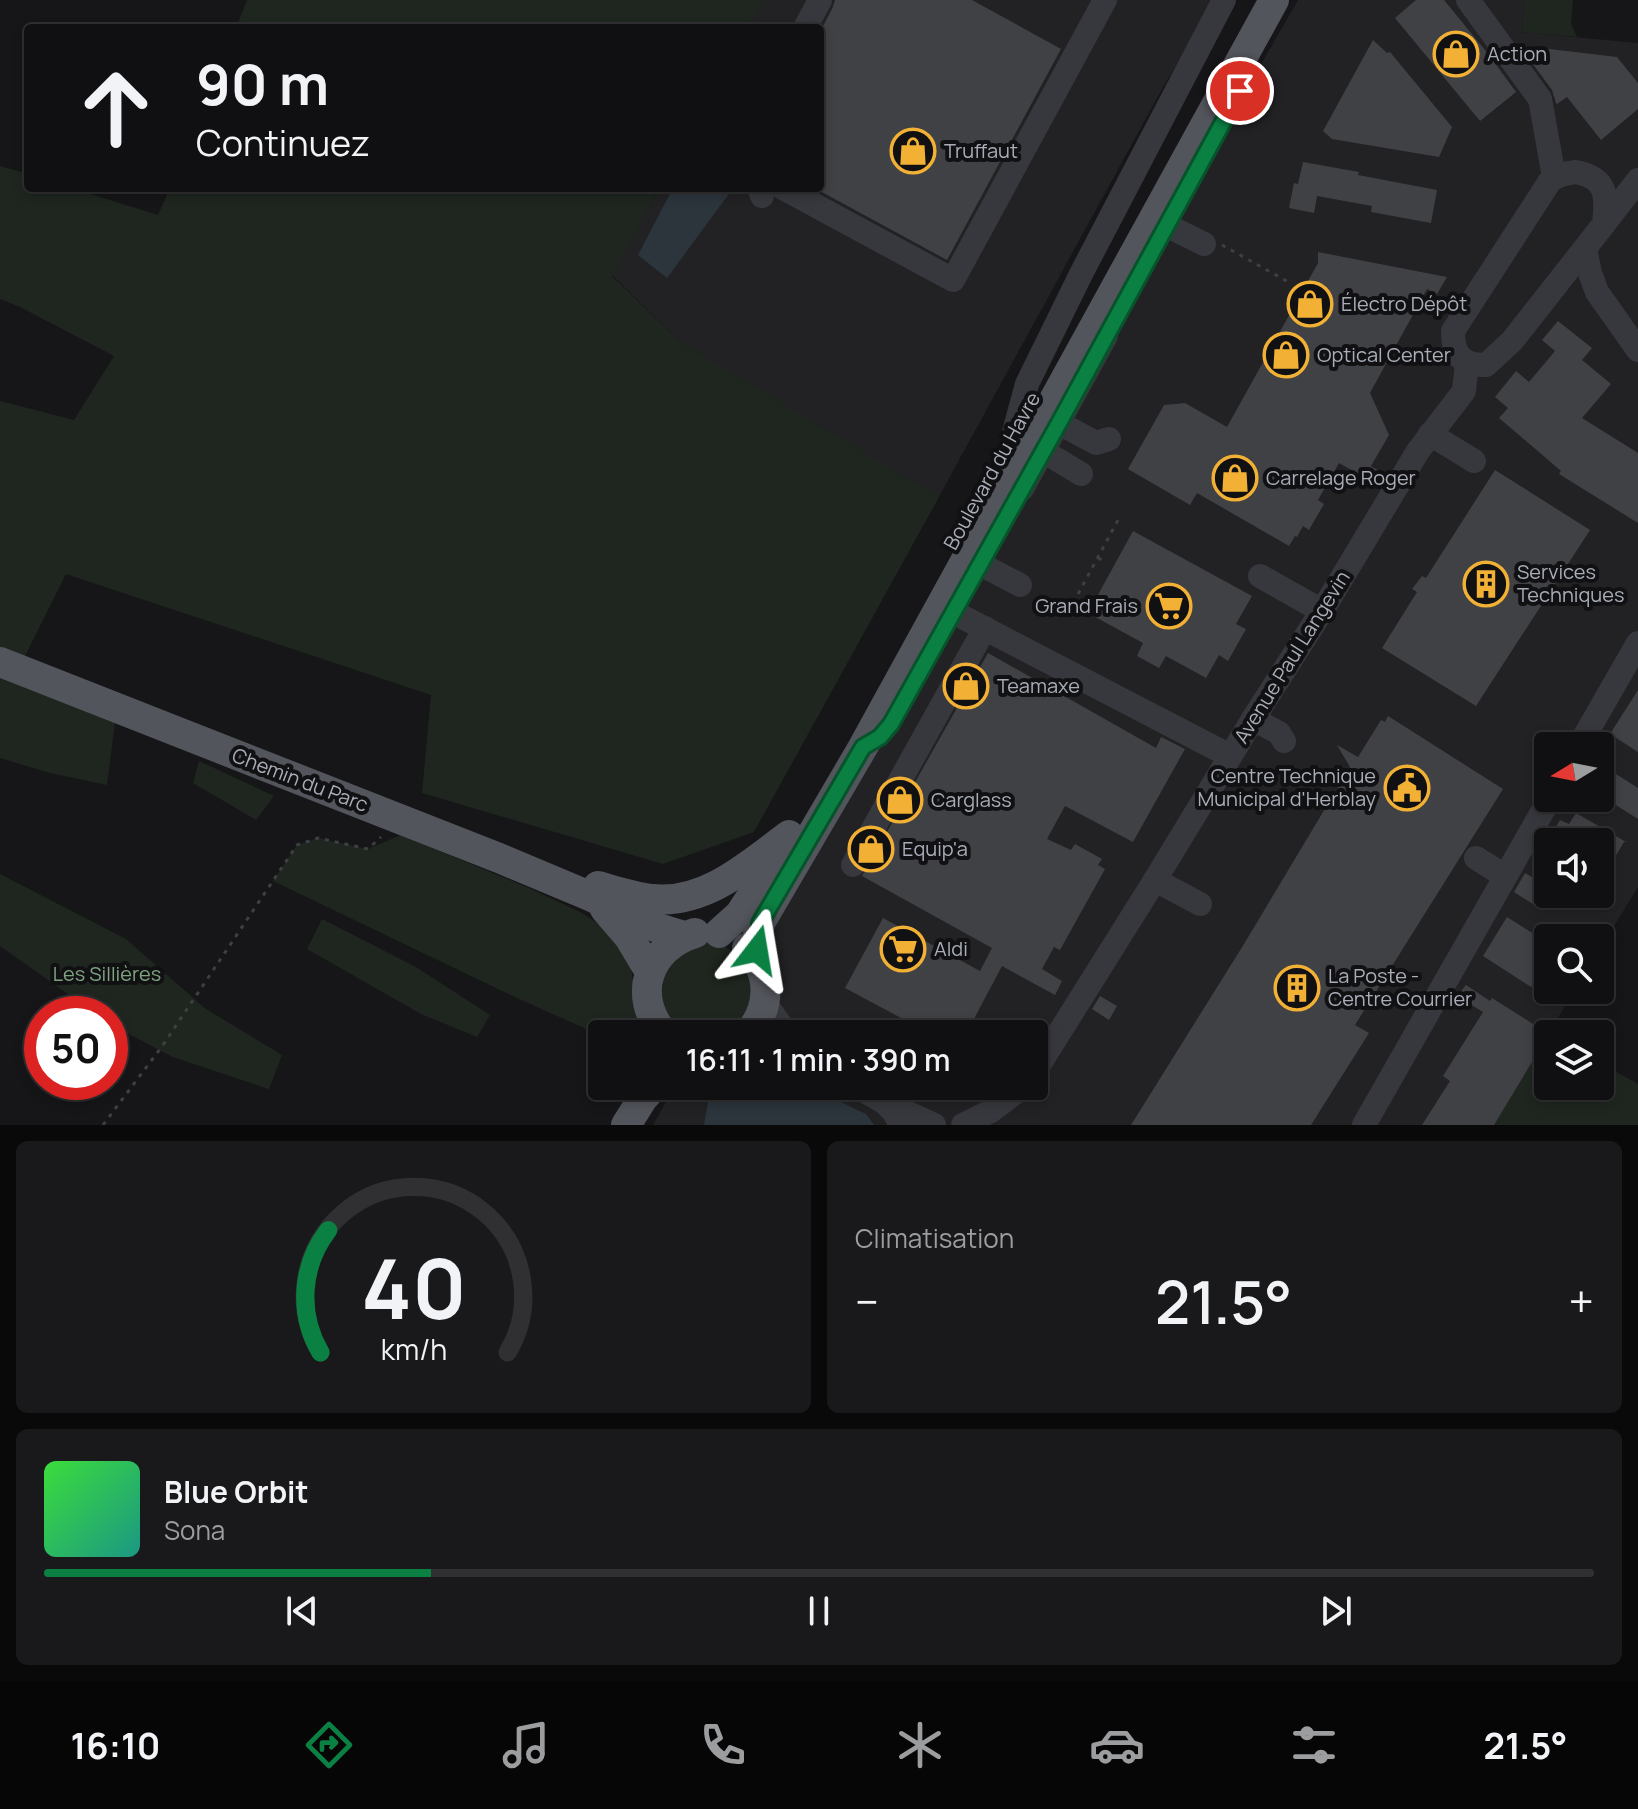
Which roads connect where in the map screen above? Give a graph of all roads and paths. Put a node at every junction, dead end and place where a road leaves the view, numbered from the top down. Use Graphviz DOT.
graph roads {
  1 [pos="820,0"];
  2 [pos="1105,0"];
  3 [pos="1224,0"];
  4 [pos="1252,0"];
  5 [pos="1274,0"];
  6 [pos="1290,0"];
  7 [pos="1468,0"];
  8 [pos="807,24"];
  9 [pos="1638,170"];
  10 [pos="1554,177"];
  11 [pos="1638,180"];
  12 [pos="1597,181"];
  13 [pos="770,192"];
  14 [pos="1604,224"];
  15 [pos="1166,225"];
  16 [pos="1212,244"];
  17 [pos="1585,249"];
  18 [pos="1292,284"];
  19 [pos="1638,350"];
  20 [pos="1467,363"];
  21 [pos="1059,423"];
  22 [pos="1014,432"];
  23 [pos="1430,434"];
  24 [pos="1109,439"];
  25 [pos="1043,451"];
  26 [pos="1474,461"];
  27 [pos="1081,474"];
  28 [pos="1118,520"];
  29 [pos="1098,558"];
  30 [pos="1106,562"];
  31 [pos="980,564"];
  32 [pos="1260,576"];
  33 [pos="1020,585"];
  34 [pos="1078,594"];
  35 [pos="1322,611"];
  36 [pos="953,612"];
  37 [pos="985,628"];
  38 [pos="1638,643"];
  39 [pos="0,662"];
  40 [pos="1253,719"];
  41 [pos="1587,732"];
  42 [pos="1284,741"];
  43 [pos="863,747"];
  44 [pos="1230,756"];
  45 [pos="1542,812"];
  46 [pos="395,818"];
  47 [pos="789,835"];
  48 [pos="499,858"];
  49 [pos="1476,858"];
  50 [pos="853,865"];
  51 [pos="1505,876"];
  52 [pos="1155,880"];
  53 [pos="599,901"];
  54 [pos="1200,904"];
  55 [pos="719,933"];
  56 [pos="684,936"];
  57 [pos="758,962"];
  58 [pos="650,972"];
  59 [pos="765,1003"];
  60 [pos="654,1020"];
  61 [pos="759,1020"];
  62 [pos="777,1020"];
  63 [pos="1387,1033"];
  64 [pos="1409,1045"];
  65 [pos="1048,1051"];
  66 [pos="641,1100"];
  67 [pos="880,1100"];
  68 [pos="1006,1100"];
  69 [pos="884,1102"];
  70 [pos="103,1125"];
  71 [pos="626,1125"];
  72 [pos="901,1125"];
  73 [pos="934,1125"];
  74 [pos="963,1125"];
  75 [pos="1364,1125"];
  1 -- 8 [label="street"];
  2 -- 13 [label="street"];
  3 -- 22 [label="street"];
  4 -- 22 [label="main road, Boulevard du Havre"];
  5 -- 43 [label="main road, Boulevard du Havre"];
  6 -- 15 [label="street"];
  7 -- 10 [label="street"];
  9 -- 12 [label="street"];
  10 -- 12 [label="street"];
  10 -- 20 [label="street"];
  11 -- 14 [label="street"];
  12 -- 14 [label="street"];
  14 -- 17 [label="street"];
  15 -- 16 [label="street"];
  15 -- 21 [label="street"];
  16 -- 18 [label="path"];
  17 -- 19 [label="street"];
  17 -- 20 [label="street"];
  20 -- 23 [label="street, Avenue Paul Langevin"];
  21 -- 24 [label="street"];
  21 -- 25 [label="street"];
  22 -- 47 [label="main road, Boulevard du Havre"];
  23 -- 26 [label="street"];
  23 -- 35 [label="street, Avenue Paul Langevin"];
  25 -- 27 [label="street"];
  25 -- 31 [label="street"];
  28 -- 29 [label="path"];
  29 -- 30 [label="path"];
  29 -- 34 [label="path"];
  31 -- 33 [label="street"];
  31 -- 36 [label="street"];
  32 -- 35 [label="street"];
  35 -- 40 [label="street, Avenue Paul Langevin"];
  36 -- 37 [label="street"];
  36 -- 43 [label="street"];
  37 -- 44 [label="street"];
  37 -- 50 [label="street"];
  38 -- 41 [label="street"];
  39 -- 46 [label="main road, Chemin du Parc"];
  40 -- 42 [label="street"];
  40 -- 44 [label="street, Avenue Paul Langevin"];
  43 -- 57 [label="main road, Boulevard du Havre"];
  44 -- 52 [label="street, Avenue Paul Langevin"];
  45 -- 51 [label="street"];
  46 -- 48 [label="main road, Chemin du Parc"];
  46 -- 70 [label="path"];
  47 -- 48 [label="main road"];
  47 -- 55 [label="main road, Boulevard du Havre"];
  48 -- 53 [label="main road, Chemin du Parc"];
  49 -- 51 [label="street"];
  51 -- 64 [label="street"];
  52 -- 54 [label="street"];
  52 -- 65 [label="street, Avenue Paul Langevin"];
  53 -- 56 [label="main road, Chemin du Parc"];
  53 -- 58 [label="main road, Chemin du Parc"];
  55 -- 56 [label="main road"];
  55 -- 57 [label="main road"];
  56 -- 58 [label="main road"];
  57 -- 59 [label="main road, Boulevard du Havre"];
  58 -- 60 [label="main road"];
  59 -- 61 [label="main road"];
  59 -- 62 [label="street"];
  63 -- 64 [label="street"];
  64 -- 75 [label="street"];
  66 -- 71 [label="main road"];
  67 -- 69 [label="street"];
  68 -- 74 [label="street"];
  69 -- 72 [label="street"];
  69 -- 73 [label="street"];
}
